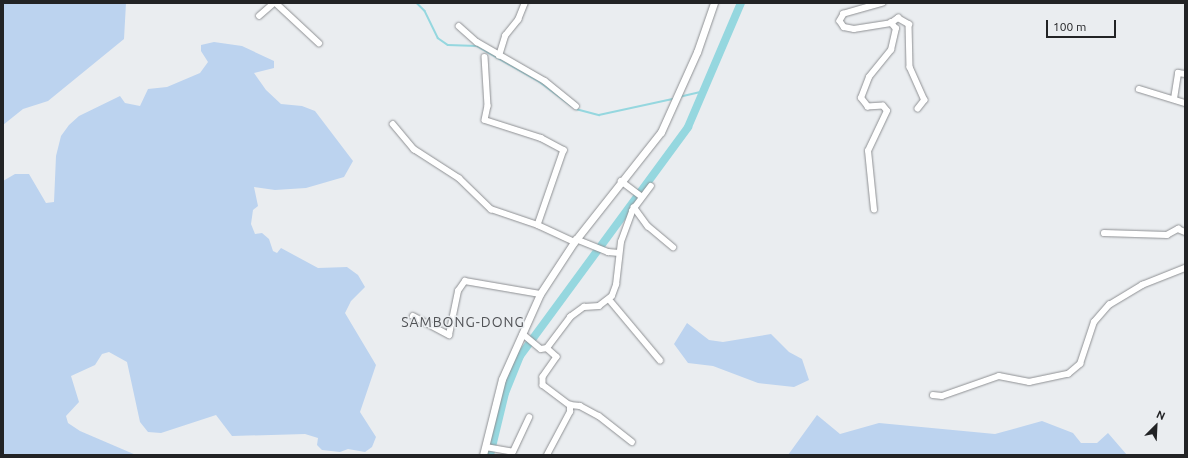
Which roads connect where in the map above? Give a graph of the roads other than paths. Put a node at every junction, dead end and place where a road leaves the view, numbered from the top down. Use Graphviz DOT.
graph roads {
  1 [pos="275,3"];
  2 [pos="525,3"];
  3 [pos="714,3"];
  4 [pos="883,3"];
  5 [pos="259,16"];
  6 [pos="891,23"];
  7 [pos="458,26"];
  8 [pos="319,43"];
  9 [pos="500,56"];
  10 [pos="485,57"];
  11 [pos="1185,74"];
  12 [pos="1139,90"];
  13 [pos="1174,99"];
  14 [pos="1185,103"];
  15 [pos="576,106"];
  16 [pos="918,109"];
  17 [pos="393,124"];
  18 [pos="622,181"];
  19 [pos="651,186"];
  20 [pos="641,197"];
  21 [pos="634,207"];
  22 [pos="874,210"];
  23 [pos="538,225"];
  24 [pos="1185,232"];
  25 [pos="1104,233"];
  26 [pos="575,240"];
  27 [pos="673,247"];
  28 [pos="619,253"];
  29 [pos="1185,268"];
  30 [pos="540,294"];
  31 [pos="609,299"];
  32 [pos="413,316"];
  33 [pos="525,336"];
  34 [pos="547,348"];
  35 [pos="660,360"];
  36 [pos="932,396"];
  37 [pos="570,405"];
  38 [pos="529,417"];
  39 [pos="632,442"];
  40 [pos="487,447"];
  41 [pos="483,455"];
  42 [pos="548,455"];
  1 -- 5 [label="street"];
  1 -- 8 [label="street"];
  2 -- 9 [label="street"];
  3 -- 18 [label="main road"];
  4 -- 6 [label="street"];
  6 -- 16 [label="street"];
  6 -- 22 [label="street"];
  7 -- 9 [label="street"];
  9 -- 15 [label="street"];
  10 -- 23 [label="street"];
  11 -- 13 [label="street"];
  12 -- 13 [label="street"];
  13 -- 14 [label="street"];
  17 -- 23 [label="street"];
  18 -- 20 [label="street"];
  18 -- 26 [label="main road"];
  19 -- 20 [label="street"];
  20 -- 21 [label="street"];
  21 -- 27 [label="street"];
  21 -- 28 [label="street"];
  23 -- 26 [label="street"];
  24 -- 25 [label="street"];
  26 -- 28 [label="street"];
  26 -- 30 [label="main road"];
  28 -- 31 [label="street"];
  29 -- 36 [label="street"];
  30 -- 32 [label="street"];
  30 -- 33 [label="main road"];
  31 -- 34 [label="street"];
  31 -- 35 [label="street"];
  33 -- 34 [label="street"];
  33 -- 40 [label="main road"];
  34 -- 37 [label="street"];
  37 -- 39 [label="street"];
  37 -- 42 [label="street"];
  38 -- 40 [label="street"];
  40 -- 41 [label="main road"];
}
